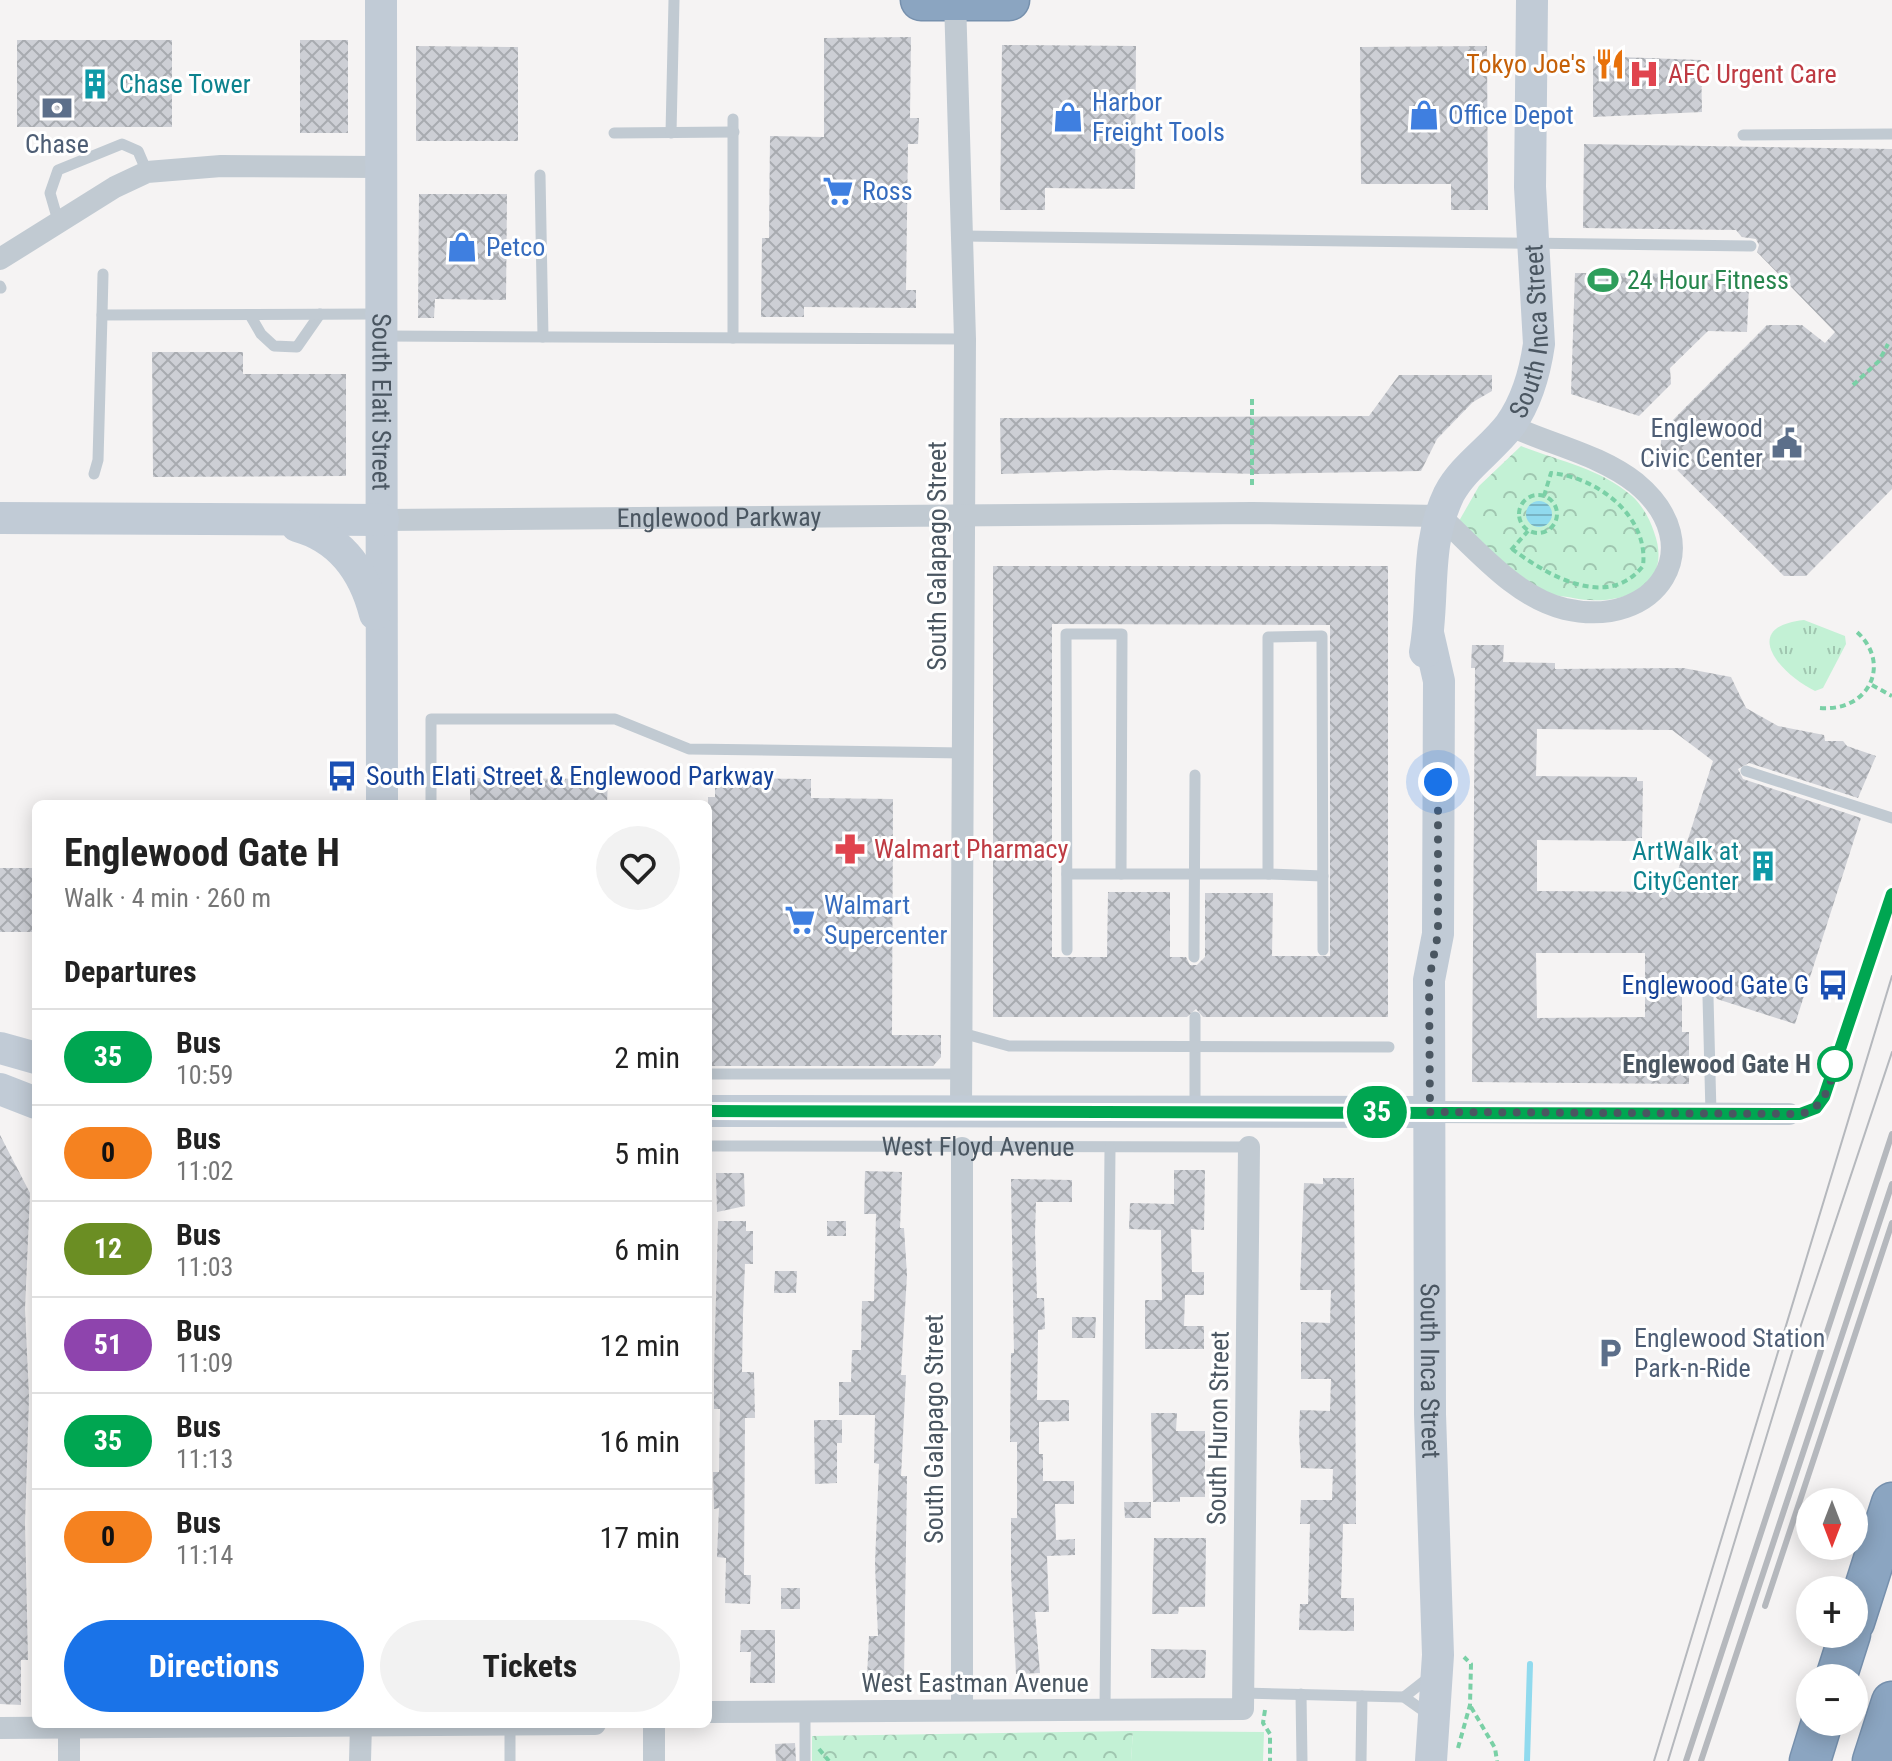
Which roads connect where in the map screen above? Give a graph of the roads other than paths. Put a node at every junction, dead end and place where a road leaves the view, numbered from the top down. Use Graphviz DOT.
graph roads {
  1 [pos="381,0"];
  2 [pos="674,0"];
  3 [pos="921,0"];
  4 [pos="955,0"];
  5 [pos="1009,0"];
  6 [pos="1532,0"];
  7 [pos="614,133"];
  8 [pos="671,133"];
  9 [pos="1892,134"];
  10 [pos="1743,135"];
  11 [pos="380,167"];
  12 [pos="147,172"];
  13 [pos="540,175"];
  14 [pos="59,224"];
  15 [pos="963,236"];
  16 [pos="1533,245"];
  17 [pos="1751,246"];
  18 [pos="0,259"];
  19 [pos="103,274"];
  20 [pos="320,314"];
  21 [pos="102,315"];
  22 [pos="250,315"];
  23 [pos="381,325"];
  24 [pos="543,337"];
  25 [pos="733,338"];
  26 [pos="965,339"];
  27 [pos="1509,425"];
  28 [pos="94,474"];
  29 [pos="965,515"];
  30 [pos="1440,516"];
  31 [pos="0,518"];
  32 [pos="267,520"];
  33 [pos="383,520"];
  34 [pos="383,645"];
  35 [pos="964,753"];
  36 [pos="1746,771"];
  37 [pos="1195,775"];
  38 [pos="382,800"];
  39 [pos="431,800"];
  40 [pos="1892,818"];
  41 [pos="1067,874"];
  42 [pos="1121,874"];
  43 [pos="1195,874"];
  44 [pos="1268,874"];
  45 [pos="1323,876"];
  46 [pos="1892,894"];
  47 [pos="1067,950"];
  48 [pos="1323,950"];
  49 [pos="1194,957"];
  50 [pos="1708,997"];
  51 [pos="1195,1017"];
  52 [pos="962,1033"];
  53 [pos="1195,1047"];
  54 [pos="1389,1047"];
  55 [pos="0,1048"];
  56 [pos="32,1057"];
  57 [pos="712,1074"];
  58 [pos="961,1074"];
  59 [pos="0,1089"];
  60 [pos="32,1101"];
  61 [pos="712,1111"];
  62 [pos="961,1111"];
  63 [pos="1195,1112"];
  64 [pos="1430,1112"];
  65 [pos="1711,1113"];
  66 [pos="1789,1114"];
  67 [pos="712,1146"];
  68 [pos="1249,1147"];
  69 [pos="962,1148"];
  70 [pos="1110,1148"];
  71 [pos="1892,1503"];
  72 [pos="1868,1578"];
  73 [pos="1447,1661"];
  74 [pos="1301,1694"];
  75 [pos="1362,1696"];
  76 [pos="1404,1697"];
  77 [pos="1243,1701"];
  78 [pos="1891,1705"];
  79 [pos="962,1710"];
  80 [pos="1105,1710"];
  81 [pos="712,1712"];
  82 [pos="805,1712"];
  83 [pos="1435,1719"];
  84 [pos="32,1727"];
  85 [pos="0,1728"];
  86 [pos="69,1728"];
  87 [pos="360,1728"];
  88 [pos="510,1728"];
  89 [pos="654,1728"];
  90 [pos="1818,1736"];
  91 [pos="69,1761"];
  92 [pos="360,1761"];
  93 [pos="510,1761"];
  94 [pos="654,1761"];
  95 [pos="805,1761"];
  96 [pos="1302,1761"];
  97 [pos="1361,1761"];
  98 [pos="1431,1761"];
  99 [pos="1810,1761"];
  100 [pos="1873,1761"];
  1 -- 11 [label="street, South Elati Street"];
  2 -- 8 [label="lane"];
  3 -- 4 [label="highway"];
  4 -- 5 [label="highway"];
  4 -- 15 [label="street, South Galapago Street"];
  6 -- 16 [label="street, South Inca Street"];
  7 -- 8 [label="lane"];
  8 -- 25 [label="lane"];
  9 -- 10 [label="lane"];
  11 -- 12 [label="street"];
  11 -- 23 [label="street, South Elati Street"];
  12 -- 14 [label="street"];
  12 -- 14 [label="lane"];
  13 -- 24 [label="lane"];
  14 -- 18 [label="street"];
  15 -- 16 [label="lane"];
  15 -- 26 [label="street, South Galapago Street"];
  16 -- 17 [label="lane"];
  16 -- 27 [label="street, South Inca Street"];
  19 -- 21 [label="lane"];
  20 -- 22 [label="lane"];
  20 -- 22 [label="lane"];
  20 -- 23 [label="lane"];
  21 -- 22 [label="lane"];
  21 -- 28 [label="lane"];
  23 -- 24 [label="lane"];
  23 -- 33 [label="street, South Elati Street"];
  24 -- 25 [label="lane"];
  25 -- 26 [label="lane"];
  26 -- 29 [label="street, South Galapago Street"];
  27 -- 30 [label="street, South Inca Street"];
  27 -- 30 [label="street"];
  29 -- 30 [label="street, Englewood Parkway"];
  29 -- 33 [label="street, Englewood Parkway"];
  29 -- 35 [label="street, South Galapago Street"];
  30 -- 64 [label="street, South Inca Street"];
  31 -- 32 [label="street, Englewood Parkway"];
  32 -- 33 [label="street, Englewood Parkway"];
  32 -- 34 [label="street"];
  33 -- 34 [label="street, South Elati Street"];
  34 -- 38 [label="street, South Elati Street"];
  35 -- 39 [label="lane"];
  35 -- 52 [label="street, South Galapago Street"];
  36 -- 40 [label="lane"];
  37 -- 43 [label="lane"];
  41 -- 42 [label="lane"];
  41 -- 42 [label="lane"];
  41 -- 47 [label="lane"];
  42 -- 43 [label="lane"];
  43 -- 44 [label="lane"];
  43 -- 49 [label="lane"];
  44 -- 45 [label="lane"];
  44 -- 45 [label="lane"];
  45 -- 48 [label="lane"];
  46 -- 66 [label="lane, West Floyd Avenue"];
  50 -- 65 [label="lane"];
  51 -- 53 [label="lane"];
  52 -- 53 [label="lane"];
  52 -- 58 [label="street, South Galapago Street"];
  53 -- 54 [label="lane"];
  53 -- 63 [label="lane"];
  55 -- 56 [label="street"];
  57 -- 58 [label="lane"];
  58 -- 62 [label="street, South Galapago Street"];
  59 -- 60 [label="street"];
  61 -- 62 [label="street, West Floyd Avenue"];
  62 -- 63 [label="street, West Floyd Avenue"];
  63 -- 64 [label="street, West Floyd Avenue"];
  64 -- 65 [label="street, West Floyd Avenue"];
  64 -- 73 [label="street, South Inca Street"];
  65 -- 66 [label="street, West Floyd Avenue"];
  67 -- 69 [label="lane, West Floyd Avenue"];
  68 -- 70 [label="lane, West Floyd Avenue"];
  68 -- 77 [label="street, South Huron Street"];
  69 -- 70 [label="lane, West Floyd Avenue"];
  69 -- 79 [label="street, South Galapago Street"];
  70 -- 80 [label="lane"];
  71 -- 72 [label="highway"];
  73 -- 76 [label="lane"];
  73 -- 83 [label="street, South Inca Street"];
  74 -- 75 [label="lane"];
  74 -- 77 [label="lane"];
  74 -- 96 [label="lane"];
  75 -- 76 [label="lane"];
  75 -- 97 [label="lane"];
  76 -- 83 [label="lane"];
  77 -- 80 [label="street, West Eastman Avenue"];
  78 -- 100 [label="highway"];
  79 -- 80 [label="street, West Eastman Avenue"];
  79 -- 82 [label="street, West Eastman Avenue"];
  81 -- 82 [label="street, West Eastman Avenue"];
  82 -- 95 [label="lane"];
  83 -- 98 [label="street, South Inca Street"];
  84 -- 85 [label="street"];
  86 -- 91 [label="street"];
  87 -- 92 [label="street"];
  88 -- 93 [label="lane"];
  89 -- 94 [label="street"];
  90 -- 99 [label="highway"];
}
